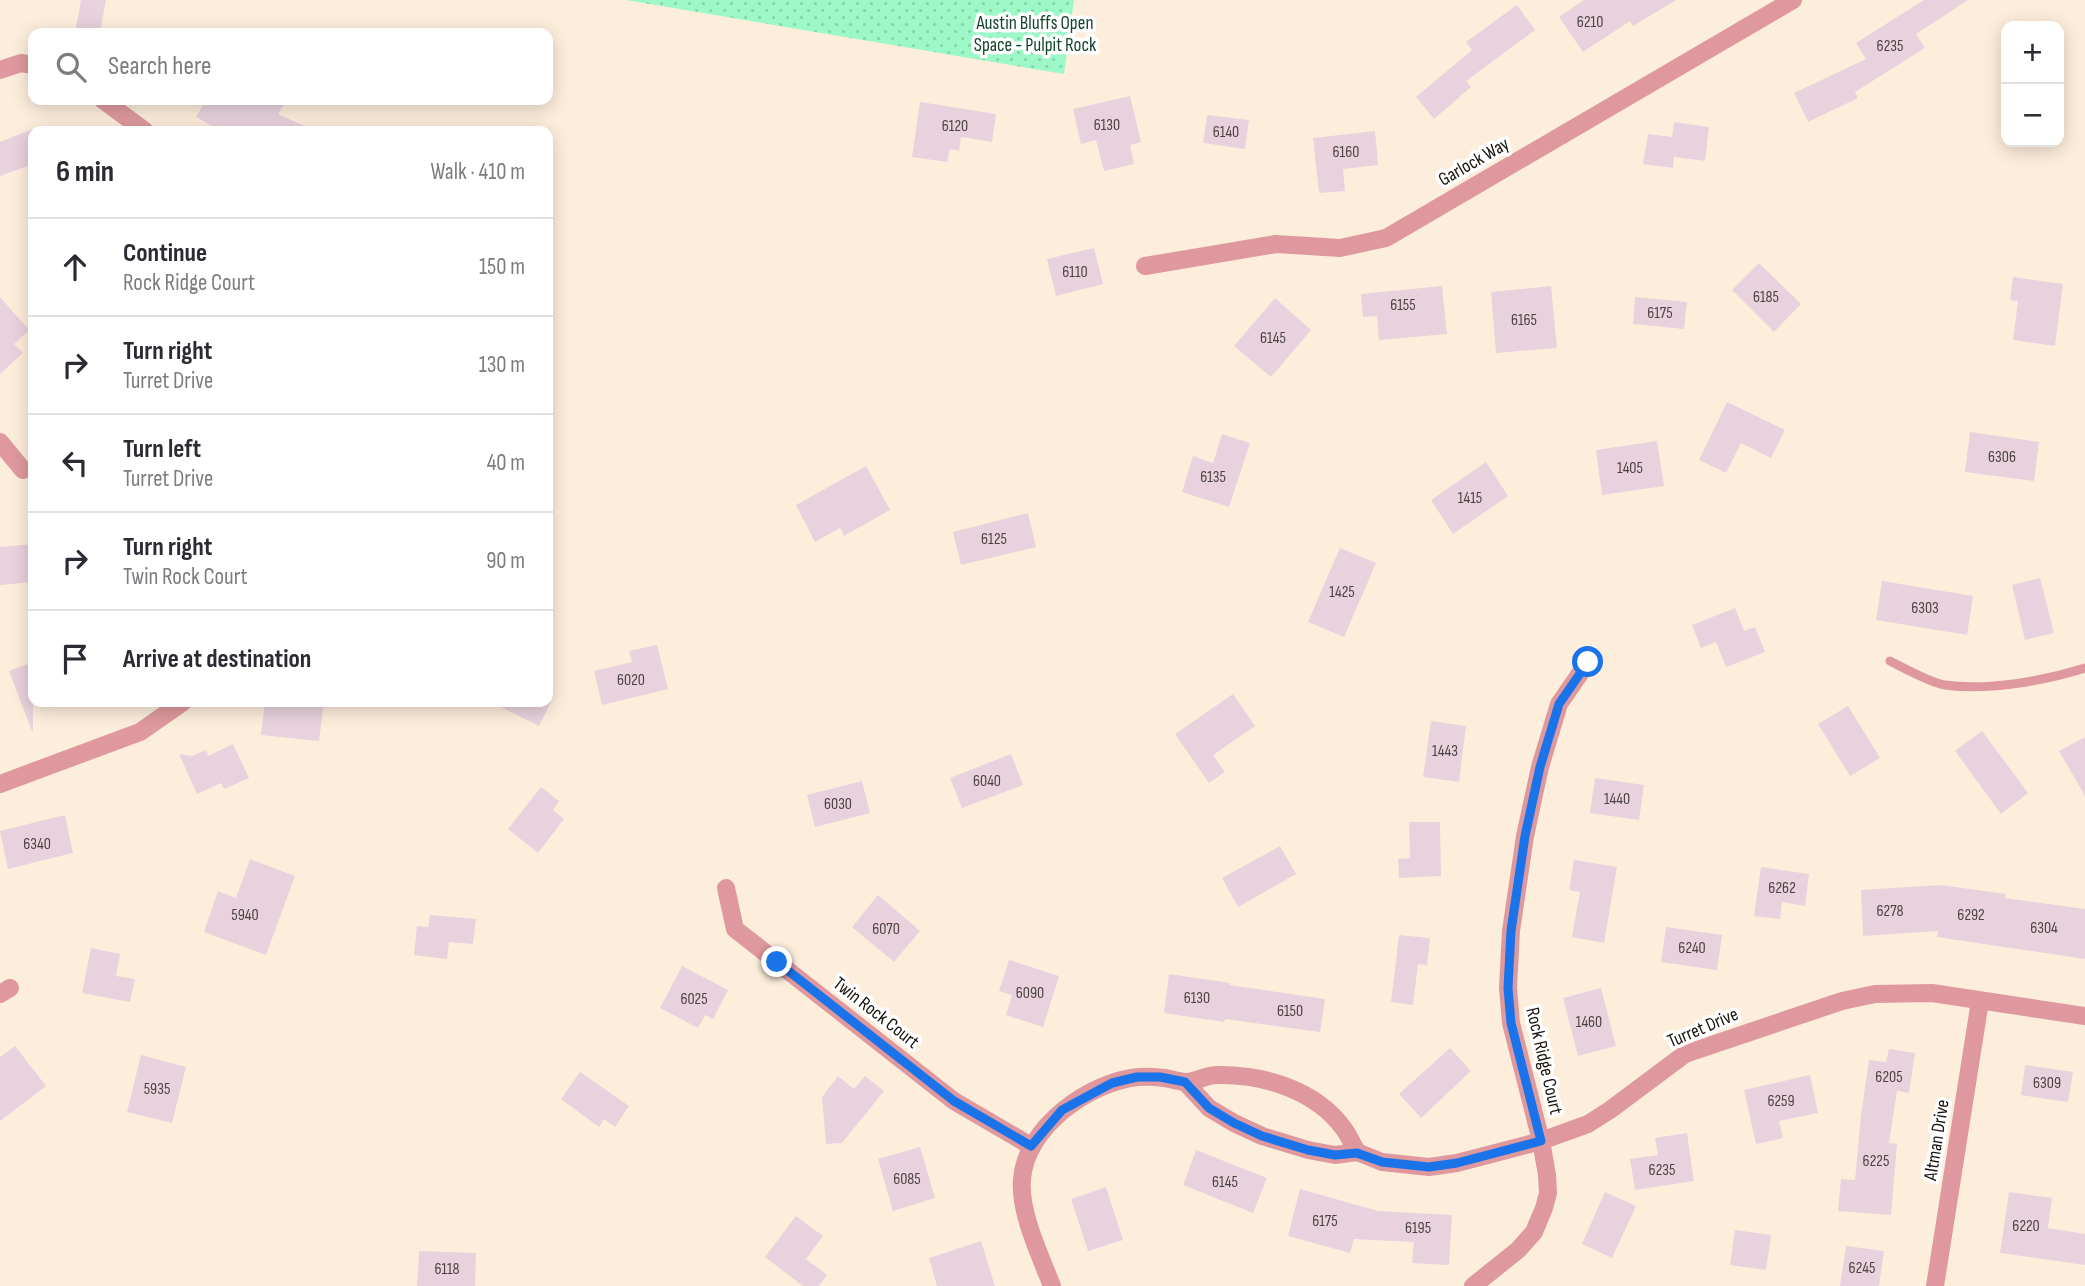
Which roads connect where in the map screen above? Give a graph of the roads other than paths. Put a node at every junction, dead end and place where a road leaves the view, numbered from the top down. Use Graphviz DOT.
graph roads {
  1 [pos="1793,0"];
  2 [pos="28,64"];
  3 [pos="0,70"];
  4 [pos="110,105"];
  5 [pos="138,126"];
  6 [pos="1145,266"];
  7 [pos="0,442"];
  8 [pos="23,470"];
  9 [pos="1890,661"];
  10 [pos="1588,662"];
  11 [pos="2085,667"];
  12 [pos="176,707"];
  13 [pos="0,784"];
  14 [pos="726,888"];
  15 [pos="1980,1000"];
  16 [pos="2085,1016"];
  17 [pos="1185,1082"];
  18 [pos="1541,1141"];
  19 [pos="1031,1146"];
  20 [pos="1357,1153"];
  21 [pos="1052,1286"];
  22 [pos="1474,1286"];
  23 [pos="1935,1286"];
  1 -- 6 [label="street, Garlock Way"];
  2 -- 3 [label="street"];
  4 -- 5 [label="street"];
  7 -- 8 [label="street"];
  9 -- 11 [label="lane"];
  10 -- 18 [label="street, Rock Ridge Court"];
  12 -- 13 [label="street"];
  14 -- 19 [label="street, Twin Rock Court"];
  15 -- 16 [label="street, Turret Drive"];
  15 -- 18 [label="street, Turret Drive"];
  15 -- 23 [label="street, Altman Drive"];
  17 -- 19 [label="street"];
  17 -- 20 [label="street, Turret Drive"];
  17 -- 20 [label="street"];
  18 -- 20 [label="street, Turret Drive"];
  18 -- 22 [label="street, Rock Ridge Court"];
  19 -- 21 [label="street"];
}
